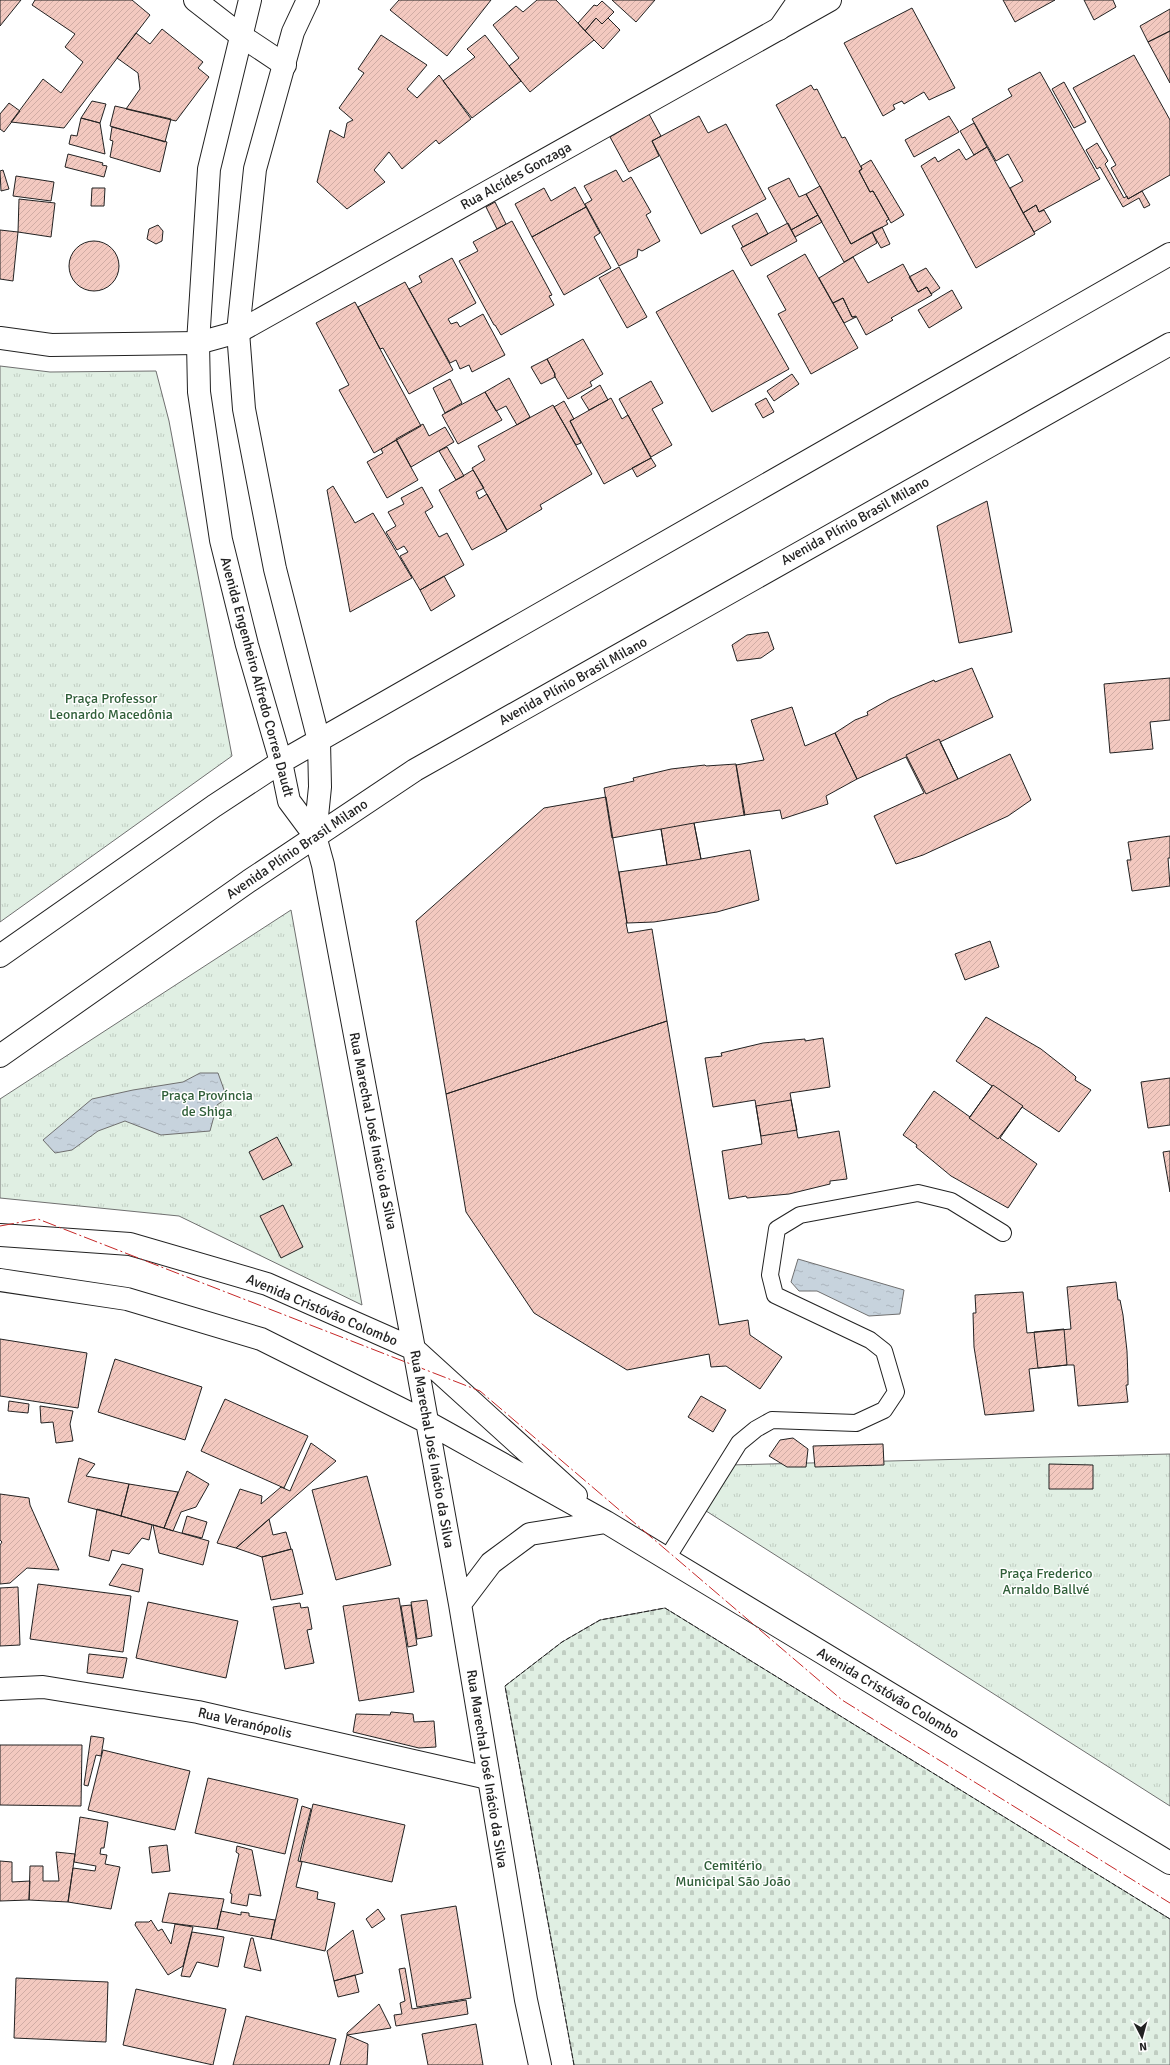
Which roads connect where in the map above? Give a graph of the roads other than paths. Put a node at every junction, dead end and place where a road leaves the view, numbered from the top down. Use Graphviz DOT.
graph roads {
  1 [pos="195,0"];
  2 [pos="250,0"];
  3 [pos="308,0"];
  4 [pos="799,0"];
  5 [pos="830,0"];
  6 [pos="779,29"];
  7 [pos="240,35"];
  8 [pos="284,65"];
  9 [pos="1170,254"];
  10 [pos="238,332"];
  11 [pos="0,338"];
  12 [pos="198,344"];
  13 [pos="1170,344"];
  14 [pos="319,741"];
  15 [pos="281,762"];
  16 [pos="315,836"];
  17 [pos="0,956"];
  18 [pos="0,1056"];
  19 [pos="1003,1233"];
  20 [pos="0,1235"];
  21 [pos="0,1280"];
  22 [pos="414,1349"];
  23 [pos="427,1422"];
  24 [pos="606,1522"];
  25 [pos="666,1560"];
  26 [pos="460,1604"];
  27 [pos="0,1689"];
  28 [pos="488,1778"];
  29 [pos="1170,1863"];
  30 [pos="540,2065"];
  1 -- 7 [label="main road"];
  2 -- 7 [label="main road, Avenida Engenheiro Alfredo Correa Daudt"];
  3 -- 8 [label="main road"];
  4 -- 6 [label="main road"];
  5 -- 6 [label="main road, Rua Alcídes Gonzaga"];
  6 -- 10 [label="main road, Rua Alcídes Gonzaga"];
  7 -- 8 [label="main road"];
  7 -- 12 [label="main road, Avenida Engenheiro Alfredo Correa Daudt"];
  8 -- 10 [label="main road"];
  9 -- 14 [label="main road"];
  10 -- 12 [label="main road, Rua Alcídes Gonzaga"];
  10 -- 14 [label="main road"];
  11 -- 12 [label="main road, Rua Alcídes Gonzaga"];
  12 -- 15 [label="main road, Avenida Engenheiro Alfredo Correa Daudt"];
  13 -- 16 [label="main road, Avenida Plínio Brasil Milano"];
  14 -- 15 [label="main road"];
  14 -- 16 [label="main road"];
  15 -- 16 [label="main road, Avenida Engenheiro Alfredo Correa Daudt"];
  15 -- 17 [label="main road"];
  16 -- 18 [label="main road, Avenida Plínio Brasil Milano"];
  16 -- 22 [label="main road, Rua Marechal José Inácio da Silva"];
  19 -- 25 [label="lane"];
  20 -- 22 [label="main road, Avenida Cristóvão Colombo"];
  21 -- 23 [label="main road, Avenida Cristóvão Colombo"];
  22 -- 23 [label="main road, Rua Marechal José Inácio da Silva"];
  22 -- 24 [label="main road, Avenida Cristóvão Colombo"];
  23 -- 24 [label="main road, Avenida Cristóvão Colombo"];
  23 -- 26 [label="main road, Rua Marechal José Inácio da Silva"];
  24 -- 25 [label="main road, Avenida Cristóvão Colombo"];
  24 -- 26 [label="main road"];
  25 -- 29 [label="main road, Avenida Cristóvão Colombo"];
  26 -- 28 [label="main road, Rua Marechal José Inácio da Silva"];
  27 -- 28 [label="main road, Rua Veranópolis"];
  28 -- 30 [label="main road, Rua Marechal José Inácio da Silva"];
}
